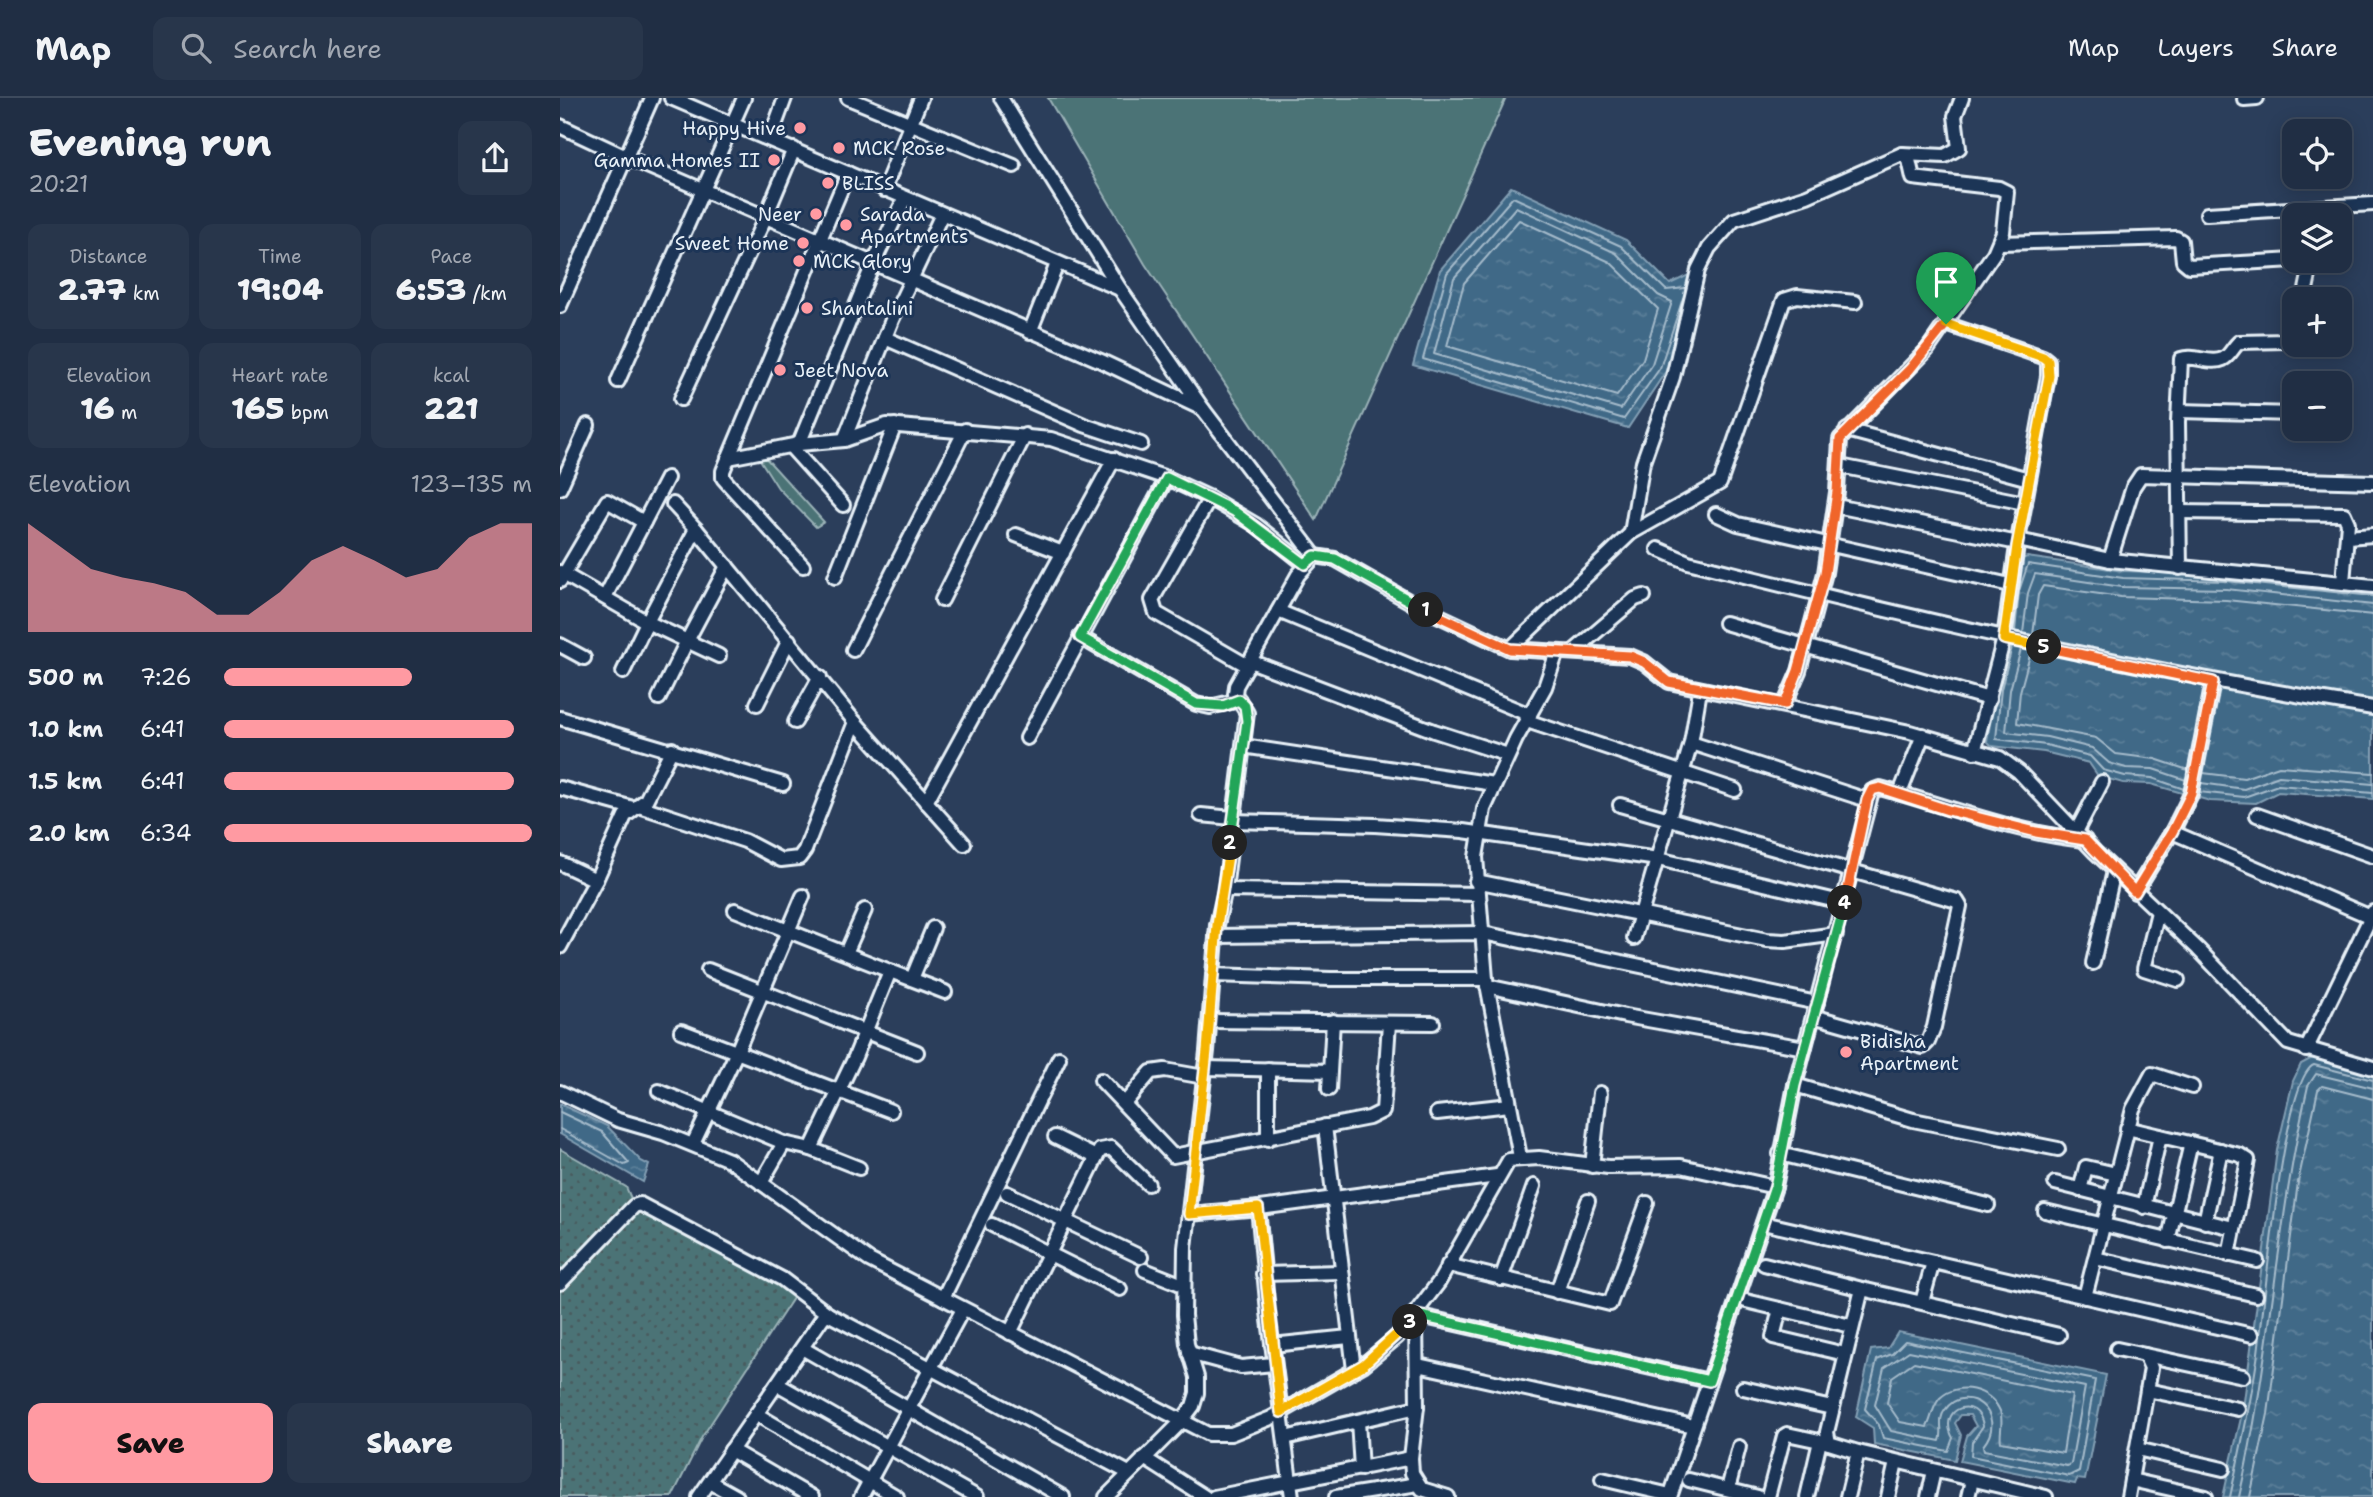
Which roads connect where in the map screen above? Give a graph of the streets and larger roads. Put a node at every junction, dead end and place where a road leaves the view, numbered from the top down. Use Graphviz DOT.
graph roads {
  1 [pos="652,98"];
  2 [pos="671,98"];
  3 [pos="744,98"];
  4 [pos="785,98"];
  5 [pos="848,98"];
  6 [pos="920,98"];
  7 [pos="1001,98"];
  8 [pos="1962,98"];
  9 [pos="910,124"];
  10 [pos="733,125"];
  11 [pos="560,126"];
  12 [pos="770,139"];
  13 [pos="794,149"];
  14 [pos="1902,154"];
  15 [pos="626,157"];
  16 [pos="1014,166"];
  17 [pos="848,173"];
  18 [pos="704,190"];
  19 [pos="884,190"];
  20 [pos="905,198"];
  21 [pos="2373,204"];
  22 [pos="2352,207"];
  23 [pos="2282,213"];
  24 [pos="942,214"];
  25 [pos="2207,214"];
  26 [pos="766,216"];
  27 [pos="822,240"];
  28 [pos="2001,243"];
  29 [pos="2282,261"];
  30 [pos="873,264"];
  31 [pos="1057,264"];
  32 [pos="910,280"];
  33 [pos="1120,289"];
  34 [pos="1855,302"];
  35 [pos="560,306"];
  36 [pos="1946,324"];
  37 [pos="1030,332"];
  38 [pos="885,338"];
  39 [pos="2282,341"];
  40 [pos="618,382"];
  41 [pos="681,399"];
  42 [pos="1203,409"];
  43 [pos="2179,411"];
  44 [pos="2282,414"];
  45 [pos="588,425"];
  46 [pos="895,425"];
  47 [pos="1084,425"];
  48 [pos="965,430"];
  49 [pos="1847,430"];
  50 [pos="1025,435"];
  51 [pos="844,440"];
  52 [pos="1141,444"];
  53 [pos="794,445"];
  54 [pos="1077,445"];
  55 [pos="728,458"];
  56 [pos="1114,459"];
  57 [pos="1840,466"];
  58 [pos="2179,475"];
  59 [pos="667,478"];
  60 [pos="1167,478"];
  61 [pos="2029,479"];
  62 [pos="2373,482"];
  63 [pos="560,488"];
  64 [pos="1210,498"];
  65 [pos="2025,503"];
  66 [pos="673,504"];
  67 [pos="843,505"];
  68 [pos="1836,506"];
  69 [pos="2179,512"];
  70 [pos="1716,514"];
  71 [pos="644,522"];
  72 [pos="696,529"];
  73 [pos="1631,533"];
  74 [pos="2373,535"];
  75 [pos="1016,536"];
  76 [pos="2347,537"];
  77 [pos="2017,543"];
  78 [pos="1830,545"];
  79 [pos="1658,549"];
  80 [pos="1063,553"];
  81 [pos="1310,560"];
  82 [pos="2110,560"];
  83 [pos="727,566"];
  84 [pos="803,566"];
  85 [pos="2180,568"];
  86 [pos="561,576"];
  87 [pos="835,577"];
  88 [pos="2343,582"];
  89 [pos="2010,585"];
  90 [pos="2373,586"];
  91 [pos="1819,594"];
  92 [pos="1644,596"];
  93 [pos="605,597"];
  94 [pos="942,600"];
  95 [pos="1278,611"];
  96 [pos="647,622"];
  97 [pos="1725,623"];
  98 [pos="1080,637"];
  99 [pos="2004,639"];
  100 [pos="789,640"];
  101 [pos="687,641"];
  102 [pos="1806,644"];
  103 [pos="560,645"];
  104 [pos="1510,649"];
  105 [pos="853,650"];
  106 [pos="1574,651"];
  107 [pos="1557,652"];
  108 [pos="719,656"];
  109 [pos="584,658"];
  110 [pos="1249,664"];
  111 [pos="622,672"];
  112 [pos="820,677"];
  113 [pos="2213,682"];
  114 [pos="1699,696"];
  115 [pos="659,698"];
  116 [pos="1990,699"];
  117 [pos="1239,700"];
  118 [pos="757,704"];
  119 [pos="1785,704"];
  120 [pos="2373,708"];
  121 [pos="560,718"];
  122 [pos="1528,718"];
  123 [pos="795,722"];
  124 [pos="855,722"];
  125 [pos="1923,736"];
  126 [pos="1027,738"];
  127 [pos="1691,743"];
  128 [pos="1243,746"];
  129 [pos="672,749"];
  130 [pos="1974,752"];
  131 [pos="1508,755"];
  132 [pos="1683,772"];
  133 [pos="2102,782"];
  134 [pos="783,784"];
  135 [pos="1494,784"];
  136 [pos="560,788"];
  137 [pos="1735,790"];
  138 [pos="1900,793"];
  139 [pos="1867,800"];
  140 [pos="926,802"];
  141 [pos="1620,805"];
  142 [pos="636,807"];
  143 [pos="1201,815"];
  144 [pos="2257,815"];
  145 [pos="1233,819"];
  146 [pos="1670,819"];
  147 [pos="2172,832"];
  148 [pos="1478,834"];
  149 [pos="2080,836"];
  150 [pos="964,844"];
  151 [pos="2373,856"];
  152 [pos="1658,859"];
  153 [pos="560,863"];
  154 [pos="2114,871"];
  155 [pos="1852,873"];
  156 [pos="596,880"];
  157 [pos="1477,888"];
  158 [pos="1225,890"];
  159 [pos="2135,892"];
  160 [pos="803,895"];
  161 [pos="1844,903"];
  162 [pos="735,909"];
  163 [pos="865,910"];
  164 [pos="2158,912"];
  165 [pos="1640,914"];
  166 [pos="2372,915"];
  167 [pos="933,928"];
  168 [pos="787,929"];
  169 [pos="1483,933"];
  170 [pos="1836,934"];
  171 [pos="1216,936"];
  172 [pos="562,939"];
  173 [pos="1634,939"];
  174 [pos="846,953"];
  175 [pos="2093,963"];
  176 [pos="708,970"];
  177 [pos="890,971"];
  178 [pos="1213,975"];
  179 [pos="912,979"];
  180 [pos="2178,980"];
  181 [pos="1487,982"];
  182 [pos="945,992"];
  183 [pos="760,993"];
  184 [pos="1815,1009"];
  185 [pos="1210,1021"];
  186 [pos="1333,1021"];
  187 [pos="1389,1023"];
  188 [pos="1433,1023"];
  189 [pos="681,1031"];
  190 [pos="865,1032"];
  191 [pos="1805,1048"];
  192 [pos="2306,1051"];
  193 [pos="917,1052"];
  194 [pos="736,1054"];
  195 [pos="1059,1058"];
  196 [pos="2373,1068"];
  197 [pos="1268,1069"];
  198 [pos="1330,1071"];
  199 [pos="1205,1073"];
  200 [pos="1101,1080"];
  201 [pos="1795,1085"];
  202 [pos="2192,1087"];
  203 [pos="1329,1089"];
  204 [pos="659,1091"];
  205 [pos="839,1091"];
  206 [pos="560,1092"];
  207 [pos="1600,1093"];
  208 [pos="1124,1104"];
  209 [pos="1510,1105"];
  210 [pos="708,1110"];
  211 [pos="891,1111"];
  212 [pos="1437,1113"];
  213 [pos="1325,1126"];
  214 [pos="2127,1128"];
  215 [pos="2160,1136"];
  216 [pos="1055,1137"];
  217 [pos="1268,1139"];
  218 [pos="784,1143"];
  219 [pos="2191,1143"];
  220 [pos="693,1144"];
  221 [pos="811,1149"];
  222 [pos="2058,1149"];
  223 [pos="2221,1150"];
  224 [pos="1195,1152"];
  225 [pos="1780,1153"];
  226 [pos="1096,1157"];
  227 [pos="1520,1157"];
  228 [pos="1592,1166"];
  229 [pos="859,1168"];
  230 [pos="2116,1174"];
  231 [pos="1497,1176"];
  232 [pos="761,1183"];
  233 [pos="2055,1183"];
  234 [pos="1148,1184"];
  235 [pos="1534,1186"];
  236 [pos="1775,1187"];
  237 [pos="2080,1190"];
  238 [pos="1007,1193"];
  239 [pos="1334,1197"];
  240 [pos="2110,1198"];
  241 [pos="1588,1201"];
  242 [pos="1647,1203"];
  243 [pos="1988,1205"];
  244 [pos="2144,1207"];
  245 [pos="1258,1208"];
  246 [pos="2045,1212"];
  247 [pos="1189,1214"];
  248 [pos="2174,1215"];
  249 [pos="1064,1222"];
  250 [pos="2205,1222"];
  251 [pos="1763,1223"];
  252 [pos="992,1225"];
  253 [pos="2103,1226"];
  254 [pos="2234,1228"];
  255 [pos="2168,1241"];
  256 [pos="1049,1254"];
  257 [pos="2229,1255"];
  258 [pos="2095,1258"];
  259 [pos="2257,1261"];
  260 [pos="1933,1262"];
  261 [pos="1764,1264"];
  262 [pos="1448,1265"];
  263 [pos="1340,1272"];
  264 [pos="1263,1274"];
  265 [pos="1502,1279"];
  266 [pos="560,1283"];
  267 [pos="1183,1285"];
  268 [pos="1120,1289"];
  269 [pos="1862,1289"];
  270 [pos="1557,1293"];
  271 [pos="2256,1295"];
  272 [pos="2085,1297"];
  273 [pos="943,1298"];
  274 [pos="1746,1301"];
  275 [pos="1922,1302"];
  276 [pos="963,1309"];
  277 [pos="1780,1309"];
  278 [pos="828,1314"];
  279 [pos="1416,1315"];
  280 [pos="1851,1326"];
  281 [pos="1010,1333"];
  282 [pos="2059,1335"];
  283 [pos="2252,1335"];
  284 [pos="1349,1337"];
  285 [pos="1272,1345"];
  286 [pos="802,1349"];
  287 [pos="2117,1349"];
  288 [pos="1189,1353"];
  289 [pos="1844,1354"];
  290 [pos="2145,1355"];
  291 [pos="1274,1364"];
  292 [pos="1418,1365"];
  293 [pos="930,1369"];
  294 [pos="1354,1370"];
  295 [pos="2243,1376"];
  296 [pos="1709,1381"];
  297 [pos="777,1384"];
  298 [pos="1743,1388"];
  299 [pos="2147,1390"];
  300 [pos="1417,1407"];
  301 [pos="908,1408"];
  302 [pos="1832,1408"];
  303 [pos="2238,1409"];
  304 [pos="1281,1412"];
  305 [pos="755,1414"];
  306 [pos="1358,1421"];
  307 [pos="1181,1422"];
  308 [pos="1693,1426"];
  309 [pos="1285,1438"];
  310 [pos="1824,1442"];
  311 [pos="887,1446"];
  312 [pos="1739,1447"];
  313 [pos="2137,1449"];
  314 [pos="731,1450"];
  315 [pos="1857,1452"];
  316 [pos="1144,1458"];
  317 [pos="1411,1458"];
  318 [pos="1896,1462"];
  319 [pos="1361,1469"];
  320 [pos="2223,1469"];
  321 [pos="1934,1471"];
  322 [pos="1127,1472"];
  323 [pos="1602,1479"];
  324 [pos="1689,1480"];
  325 [pos="1972,1480"];
  326 [pos="2131,1480"];
  327 [pos="710,1482"];
  328 [pos="869,1482"];
  329 [pos="1728,1489"];
  330 [pos="1292,1490"];
  331 [pos="1419,1490"];
  332 [pos="957,1492"];
  333 [pos="2008,1493"];
  334 [pos="1356,1495"];
  335 [pos="1670,1496"];
  336 [pos="699,1497"];
  337 [pos="737,1497"];
  338 [pos="812,1497"];
  339 [pos="861,1497"];
  340 [pos="897,1497"];
  341 [pos="977,1497"];
  342 [pos="1063,1497"];
  343 [pos="1106,1497"];
  344 [pos="1205,1497"];
  345 [pos="1214,1497"];
  346 [pos="1336,1497"];
  347 [pos="1448,1497"];
  348 [pos="1758,1497"];
  349 [pos="1768,1497"];
  350 [pos="1807,1497"];
  351 [pos="1847,1497"];
  352 [pos="1888,1497"];
  353 [pos="1928,1497"];
  354 [pos="1968,1497"];
  355 [pos="2046,1497"];
  356 [pos="2128,1497"];
  357 [pos="2206,1497"];
  1 -- 15 [label="street"];
  2 -- 10 [label="street"];
  3 -- 10 [label="street"];
  4 -- 12 [label="street"];
  5 -- 9 [label="street"];
  6 -- 9 [label="street"];
  7 -- 33 [label="street"];
  8 -- 14 [label="street"];
  9 -- 16 [label="street"];
  9 -- 19 [label="street"];
  10 -- 12 [label="street"];
  10 -- 18 [label="street"];
  11 -- 15 [label="street"];
  12 -- 13 [label="street"];
  13 -- 17 [label="street"];
  13 -- 26 [label="street"];
  14 -- 28 [label="street"];
  14 -- 73 [label="street"];
  15 -- 18 [label="street"];
  15 -- 35 [label="street"];
  17 -- 19 [label="street"];
  17 -- 27 [label="street"];
  18 -- 26 [label="street"];
  18 -- 40 [label="street"];
  19 -- 20 [label="street"];
  20 -- 24 [label="street"];
  20 -- 30 [label="street"];
  21 -- 22 [label="street"];
  23 -- 25 [label="street"];
  24 -- 31 [label="street"];
  24 -- 32 [label="street"];
  26 -- 27 [label="street"];
  26 -- 41 [label="street"];
  27 -- 30 [label="street"];
  27 -- 55 [label="street"];
  28 -- 29 [label="street"];
  28 -- 36 [label="street"];
  30 -- 32 [label="street"];
  30 -- 53 [label="street"];
  31 -- 33 [label="street"];
  31 -- 37 [label="street"];
  32 -- 37 [label="street"];
  32 -- 38 [label="street"];
  33 -- 42 [label="street"];
  34 -- 73 [label="street"];
  36 -- 49 [label="street"];
  36 -- 61 [label="street"];
  37 -- 42 [label="street"];
  38 -- 47 [label="street"];
  38 -- 51 [label="street"];
  39 -- 43 [label="street"];
  42 -- 81 [label="street"];
  43 -- 44 [label="street"];
  43 -- 58 [label="street"];
  45 -- 63 [label="street"];
  46 -- 48 [label="street"];
  46 -- 51 [label="street"];
  46 -- 87 [label="street"];
  47 -- 52 [label="street"];
  47 -- 54 [label="street"];
  48 -- 50 [label="street"];
  48 -- 105 [label="street"];
  49 -- 57 [label="street"];
  49 -- 61 [label="street"];
  50 -- 54 [label="street"];
  50 -- 94 [label="street"];
  51 -- 53 [label="street"];
  53 -- 55 [label="street"];
  53 -- 67 [label="street"];
  54 -- 56 [label="street"];
  55 -- 84 [label="street"];
  56 -- 60 [label="street"];
  56 -- 80 [label="street"];
  57 -- 65 [label="street"];
  57 -- 68 [label="street"];
  58 -- 62 [label="street"];
  58 -- 69 [label="street"];
  58 -- 82 [label="street"];
  59 -- 71 [label="street"];
  60 -- 64 [label="street"];
  60 -- 98 [label="street"];
  61 -- 65 [label="street"];
  64 -- 81 [label="street"];
  64 -- 110 [label="street"];
  65 -- 77 [label="street"];
  66 -- 72 [label="street"];
  68 -- 77 [label="street"];
  68 -- 78 [label="street"];
  69 -- 76 [label="street"];
  69 -- 85 [label="street"];
  70 -- 78 [label="street"];
  71 -- 86 [label="street"];
  71 -- 93 [label="street"];
  72 -- 83 [label="street"];
  72 -- 96 [label="street"];
  73 -- 104 [label="street"];
  74 -- 76 [label="street"];
  75 -- 80 [label="street"];
  76 -- 88 [label="street"];
  77 -- 82 [label="street"];
  77 -- 89 [label="street"];
  78 -- 89 [label="street"];
  78 -- 91 [label="street"];
  79 -- 91 [label="street"];
  80 -- 140 [label="street"];
  81 -- 95 [label="street"];
  81 -- 104 [label="street"];
  82 -- 85 [label="street"];
  83 -- 100 [label="street"];
  83 -- 101 [label="street"];
  85 -- 88 [label="street"];
  86 -- 93 [label="street"];
  88 -- 90 [label="street"];
  89 -- 99 [label="street"];
  91 -- 99 [label="street"];
  91 -- 102 [label="street"];
  92 -- 106 [label="street"];
  93 -- 96 [label="street"];
  95 -- 110 [label="street"];
  95 -- 122 [label="street"];
  96 -- 101 [label="street"];
  96 -- 111 [label="street"];
  97 -- 102 [label="street"];
  98 -- 117 [label="street"];
  98 -- 126 [label="street"];
  99 -- 113 [label="street"];
  99 -- 116 [label="street"];
  100 -- 112 [label="street"];
  100 -- 118 [label="street"];
  101 -- 108 [label="street"];
  101 -- 115 [label="street"];
  102 -- 116 [label="street"];
  102 -- 119 [label="street"];
  103 -- 109 [label="street"];
  104 -- 107 [label="street"];
  106 -- 107 [label="street"];
  106 -- 119 [label="street"];
  107 -- 122 [label="street"];
  110 -- 117 [label="street"];
  110 -- 131 [label="street"];
  112 -- 123 [label="street"];
  112 -- 124 [label="street"];
  113 -- 120 [label="street"];
  113 -- 147 [label="street"];
  114 -- 127 [label="street"];
  116 -- 130 [label="street"];
  117 -- 128 [label="street"];
  119 -- 125 [label="street"];
  121 -- 129 [label="street"];
  122 -- 131 [label="street"];
  122 -- 132 [label="street"];
  124 -- 140 [label="street"];
  124 -- 142 [label="street"];
  125 -- 130 [label="street"];
  125 -- 138 [label="street"];
  127 -- 132 [label="street"];
  127 -- 139 [label="street"];
  128 -- 135 [label="street"];
  128 -- 145 [label="street"];
  129 -- 134 [label="street"];
  129 -- 142 [label="street"];
  130 -- 149 [label="street"];
  131 -- 135 [label="street"];
  132 -- 137 [label="street"];
  132 -- 146 [label="street"];
  133 -- 149 [label="street"];
  135 -- 148 [label="street"];
  136 -- 142 [label="street"];
  138 -- 139 [label="street"];
  138 -- 149 [label="street"];
  139 -- 155 [label="street"];
  140 -- 150 [label="street"];
  141 -- 146 [label="street"];
  142 -- 156 [label="street"];
  143 -- 145 [label="street"];
  144 -- 151 [label="street"];
  145 -- 148 [label="street"];
  145 -- 158 [label="street"];
  146 -- 152 [label="street"];
  146 -- 155 [label="street"];
  147 -- 159 [label="street"];
  147 -- 166 [label="street"];
  148 -- 152 [label="street"];
  148 -- 157 [label="street"];
  149 -- 154 [label="street"];
  152 -- 161 [label="street"];
  152 -- 165 [label="street"];
  153 -- 156 [label="street"];
  154 -- 159 [label="street"];
  154 -- 175 [label="street"];
  155 -- 161 [label="street"];
  155 -- 184 [label="street"];
  156 -- 172 [label="street"];
  157 -- 158 [label="street"];
  157 -- 165 [label="street"];
  157 -- 169 [label="street"];
  158 -- 171 [label="street"];
  159 -- 164 [label="street"];
  160 -- 168 [label="street"];
  161 -- 170 [label="street"];
  162 -- 168 [label="street"];
  163 -- 174 [label="street"];
  164 -- 180 [label="street"];
  164 -- 192 [label="street"];
  165 -- 170 [label="street"];
  165 -- 173 [label="street"];
  166 -- 192 [label="street"];
  167 -- 179 [label="street"];
  168 -- 174 [label="street"];
  168 -- 183 [label="street"];
  169 -- 171 [label="street"];
  169 -- 181 [label="street"];
  169 -- 184 [label="street"];
  170 -- 184 [label="street"];
  171 -- 178 [label="street"];
  174 -- 177 [label="street"];
  176 -- 183 [label="street"];
  177 -- 179 [label="street"];
  177 -- 190 [label="street"];
  178 -- 181 [label="street"];
  178 -- 185 [label="street"];
  179 -- 182 [label="street"];
  181 -- 191 [label="street"];
  181 -- 209 [label="street"];
  183 -- 190 [label="street"];
  183 -- 194 [label="street"];
  184 -- 191 [label="street"];
  185 -- 186 [label="street"];
  185 -- 199 [label="street"];
  186 -- 187 [label="street"];
  186 -- 198 [label="street"];
  187 -- 188 [label="street"];
  187 -- 213 [label="street"];
  189 -- 194 [label="street"];
  190 -- 193 [label="street"];
  190 -- 205 [label="street"];
  191 -- 201 [label="street"];
  192 -- 196 [label="street"];
  194 -- 205 [label="street"];
  194 -- 210 [label="street"];
  195 -- 273 [label="street"];
  197 -- 198 [label="street"];
  197 -- 199 [label="street"];
  197 -- 217 [label="street"];
  198 -- 203 [label="street"];
  199 -- 208 [label="street"];
  199 -- 224 [label="street"];
  200 -- 208 [label="street"];
  201 -- 222 [label="street"];
  201 -- 225 [label="street"];
  202 -- 214 [label="street"];
  204 -- 210 [label="street"];
  205 -- 211 [label="street"];
  205 -- 221 [label="street"];
  206 -- 220 [label="street"];
  207 -- 228 [label="street"];
  208 -- 224 [label="street"];
  209 -- 212 [label="street"];
  209 -- 227 [label="street"];
  210 -- 218 [label="street"];
  210 -- 220 [label="street"];
  213 -- 217 [label="street"];
  213 -- 239 [label="street"];
  214 -- 215 [label="street"];
  214 -- 230 [label="street"];
  215 -- 219 [label="street"];
  215 -- 244 [label="street"];
  216 -- 226 [label="street"];
  217 -- 224 [label="street"];
  218 -- 221 [label="street"];
  218 -- 232 [label="street"];
  219 -- 223 [label="street"];
  219 -- 248 [label="street"];
  220 -- 232 [label="street"];
  221 -- 229 [label="street"];
  223 -- 250 [label="street"];
  223 -- 254 [label="street"];
  224 -- 247 [label="street"];
  225 -- 236 [label="street"];
  225 -- 243 [label="street"];
  226 -- 234 [label="street"];
  226 -- 249 [label="street"];
  227 -- 228 [label="street"];
  227 -- 231 [label="street"];
  228 -- 236 [label="street"];
  230 -- 237 [label="street"];
  230 -- 240 [label="street"];
  231 -- 239 [label="street"];
  231 -- 262 [label="street"];
  232 -- 273 [label="street"];
  233 -- 237 [label="street"];
  235 -- 265 [label="street"];
  236 -- 251 [label="street"];
  237 -- 240 [label="street"];
  238 -- 249 [label="street"];
  239 -- 245 [label="street"];
  239 -- 263 [label="street"];
  240 -- 244 [label="street"];
  240 -- 253 [label="street"];
  241 -- 270 [label="street"];
  242 -- 270 [label="street"];
  244 -- 248 [label="street"];
  245 -- 247 [label="street"];
  245 -- 264 [label="street"];
  246 -- 253 [label="street"];
  247 -- 267 [label="street"];
  248 -- 250 [label="street"];
  248 -- 255 [label="street"];
  249 -- 256 [label="street"];
  249 -- 267 [label="street"];
  250 -- 254 [label="street"];
  251 -- 260 [label="street"];
  251 -- 296 [label="street"];
  252 -- 256 [label="street"];
  253 -- 255 [label="street"];
  253 -- 258 [label="street"];
  254 -- 257 [label="street"];
  255 -- 257 [label="street"];
  256 -- 268 [label="street"];
  256 -- 281 [label="street"];
  257 -- 259 [label="street"];
  258 -- 271 [label="street"];
  258 -- 272 [label="street"];
  260 -- 272 [label="street"];
  260 -- 275 [label="street"];
  261 -- 269 [label="street"];
  262 -- 265 [label="street"];
  262 -- 279 [label="street"];
  263 -- 264 [label="street"];
  263 -- 284 [label="street"];
  264 -- 285 [label="street"];
  265 -- 270 [label="street"];
  266 -- 278 [label="street"];
  267 -- 288 [label="street"];
  269 -- 275 [label="street"];
  269 -- 280 [label="street"];
  272 -- 283 [label="street"];
  273 -- 276 [label="street"];
  274 -- 277 [label="street"];
  275 -- 282 [label="street"];
  276 -- 281 [label="street"];
  276 -- 293 [label="street"];
  277 -- 280 [label="street"];
  277 -- 289 [label="street"];
  278 -- 286 [label="street"];
  278 -- 293 [label="street"];
  279 -- 292 [label="street"];
  279 -- 294 [label="street"];
  279 -- 296 [label="street"];
  280 -- 289 [label="street"];
  281 -- 307 [label="street"];
  284 -- 285 [label="street"];
  284 -- 294 [label="street"];
  285 -- 291 [label="street"];
  286 -- 297 [label="street"];
  286 -- 301 [label="street"];
  287 -- 290 [label="street"];
  288 -- 291 [label="street"];
  288 -- 307 [label="street"];
  289 -- 302 [label="street"];
  290 -- 295 [label="street"];
  290 -- 299 [label="street"];
  291 -- 304 [label="street"];
  292 -- 300 [label="street"];
  292 -- 308 [label="street"];
  293 -- 301 [label="street"];
  293 -- 322 [label="street"];
  294 -- 304 [label="street"];
  296 -- 308 [label="street"];
  297 -- 305 [label="street"];
  297 -- 311 [label="street"];
  298 -- 302 [label="street"];
  299 -- 303 [label="street"];
  299 -- 313 [label="street"];
  300 -- 306 [label="street"];
  300 -- 317 [label="street"];
  301 -- 311 [label="street"];
  301 -- 342 [label="street"];
  302 -- 310 [label="street"];
  304 -- 307 [label="street"];
  304 -- 309 [label="street"];
  305 -- 314 [label="street"];
  305 -- 328 [label="street"];
  306 -- 309 [label="street"];
  306 -- 319 [label="street"];
  307 -- 316 [label="street"];
  308 -- 335 [label="street"];
  309 -- 330 [label="street"];
  310 -- 315 [label="street"];
  310 -- 349 [label="street"];
  310 -- 350 [label="street"];
  311 -- 328 [label="street"];
  311 -- 332 [label="street"];
  312 -- 329 [label="street"];
  313 -- 320 [label="street"];
  313 -- 326 [label="street"];
  314 -- 327 [label="street"];
  314 -- 338 [label="street"];
  315 -- 318 [label="street"];
  315 -- 351 [label="street"];
  316 -- 322 [label="street"];
  316 -- 344 [label="street"];
  317 -- 319 [label="street"];
  317 -- 331 [label="street"];
  318 -- 321 [label="street"];
  318 -- 352 [label="street"];
  319 -- 330 [label="street"];
  321 -- 325 [label="street"];
  321 -- 353 [label="street"];
  322 -- 343 [label="street"];
  323 -- 335 [label="street"];
  324 -- 329 [label="street"];
  325 -- 333 [label="street"];
  325 -- 354 [label="street"];
  326 -- 356 [label="street"];
  326 -- 357 [label="street"];
  327 -- 336 [label="street"];
  327 -- 337 [label="street"];
  328 -- 339 [label="street"];
  328 -- 340 [label="street"];
  329 -- 348 [label="street"];
  330 -- 345 [label="street"];
  331 -- 334 [label="street"];
  331 -- 347 [label="street"];
  332 -- 341 [label="street"];
  333 -- 355 [label="street"];
  334 -- 346 [label="street"];
}
